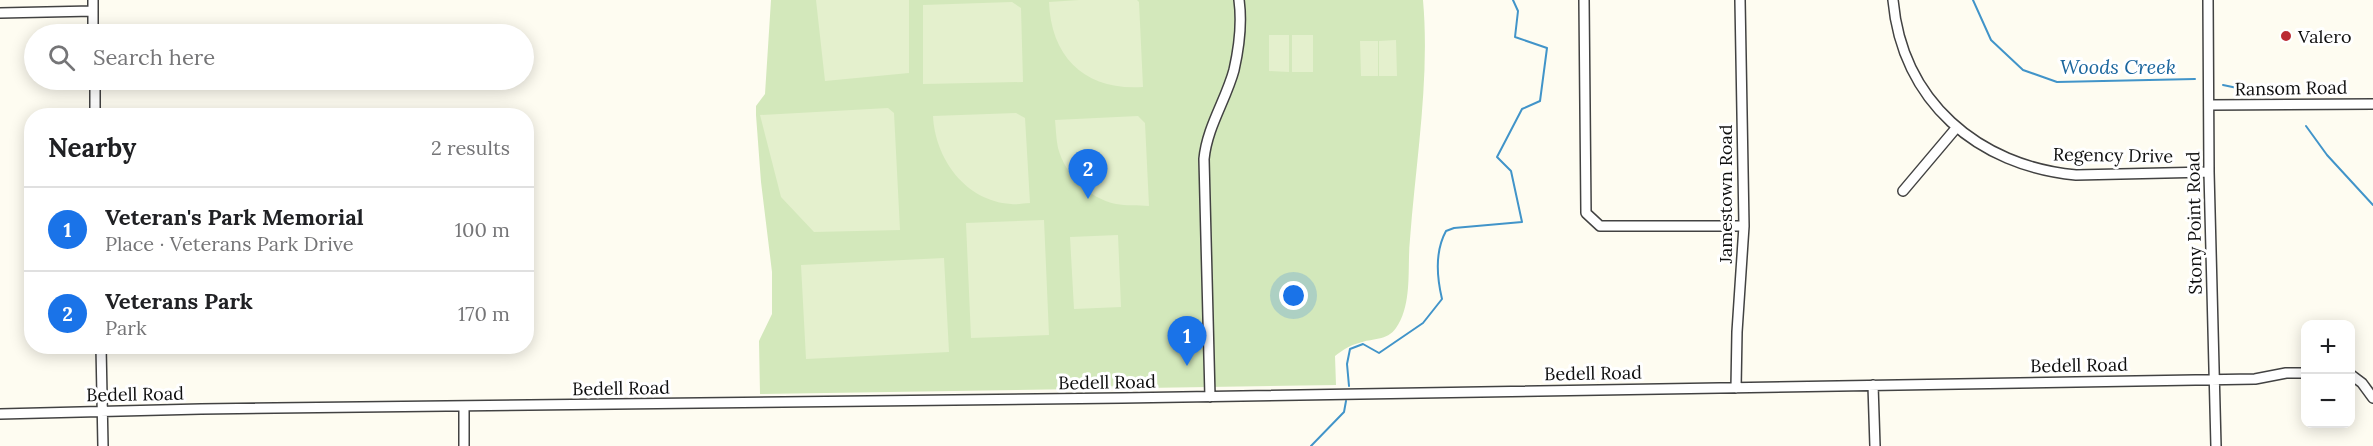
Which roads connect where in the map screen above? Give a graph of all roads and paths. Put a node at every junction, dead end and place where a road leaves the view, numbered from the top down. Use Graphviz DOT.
graph roads {
  1 [pos="93,0"];
  2 [pos="1239,0"];
  3 [pos="1584,0"];
  4 [pos="1740,0"];
  5 [pos="1893,0"];
  6 [pos="2208,0"];
  7 [pos="93,11"];
  8 [pos="0,13"];
  9 [pos="93,24"];
  10 [pos="94,90"];
  11 [pos="2373,104"];
  12 [pos="2210,105"];
  13 [pos="95,108"];
  14 [pos="1957,127"];
  15 [pos="2209,172"];
  16 [pos="1903,191"];
  17 [pos="1744,226"];
  18 [pos="101,354"];
  19 [pos="2301,373"];
  20 [pos="2355,378"];
  21 [pos="2215,379"];
  22 [pos="1873,385"];
  23 [pos="1736,388"];
  24 [pos="1210,397"];
  25 [pos="2373,398"];
  26 [pos="464,407"];
  27 [pos="102,411"];
  28 [pos="0,414"];
  29 [pos="103,446"];
  30 [pos="464,446"];
  31 [pos="1875,446"];
  32 [pos="2216,446"];
  1 -- 7 [label="street"];
  2 -- 24 [label="street"];
  3 -- 17 [label="street"];
  4 -- 17 [label="street, Jamestown Road"];
  5 -- 14 [label="street, Regency Drive"];
  6 -- 12 [label="street, Stony Point Road"];
  7 -- 8 [label="street"];
  7 -- 9 [label="street"];
  10 -- 13 [label="street"];
  11 -- 12 [label="street, Ransom Road"];
  12 -- 15 [label="street, Stony Point Road"];
  14 -- 15 [label="street, Regency Drive"];
  14 -- 16 [label="street"];
  15 -- 21 [label="street, Stony Point Road"];
  17 -- 23 [label="street, Jamestown Road"];
  18 -- 27 [label="street"];
  19 -- 21 [label="street, Bedell Road"];
  20 -- 25 [label="street"];
  21 -- 22 [label="street, Bedell Road"];
  21 -- 32 [label="street, Stony Point Road"];
  22 -- 23 [label="street, Bedell Road"];
  22 -- 31 [label="street"];
  23 -- 24 [label="street, Bedell Road"];
  24 -- 26 [label="street, Bedell Road"];
  26 -- 27 [label="street, Bedell Road"];
  26 -- 30 [label="street"];
  27 -- 28 [label="street, Bedell Road"];
  27 -- 29 [label="street"];
}
